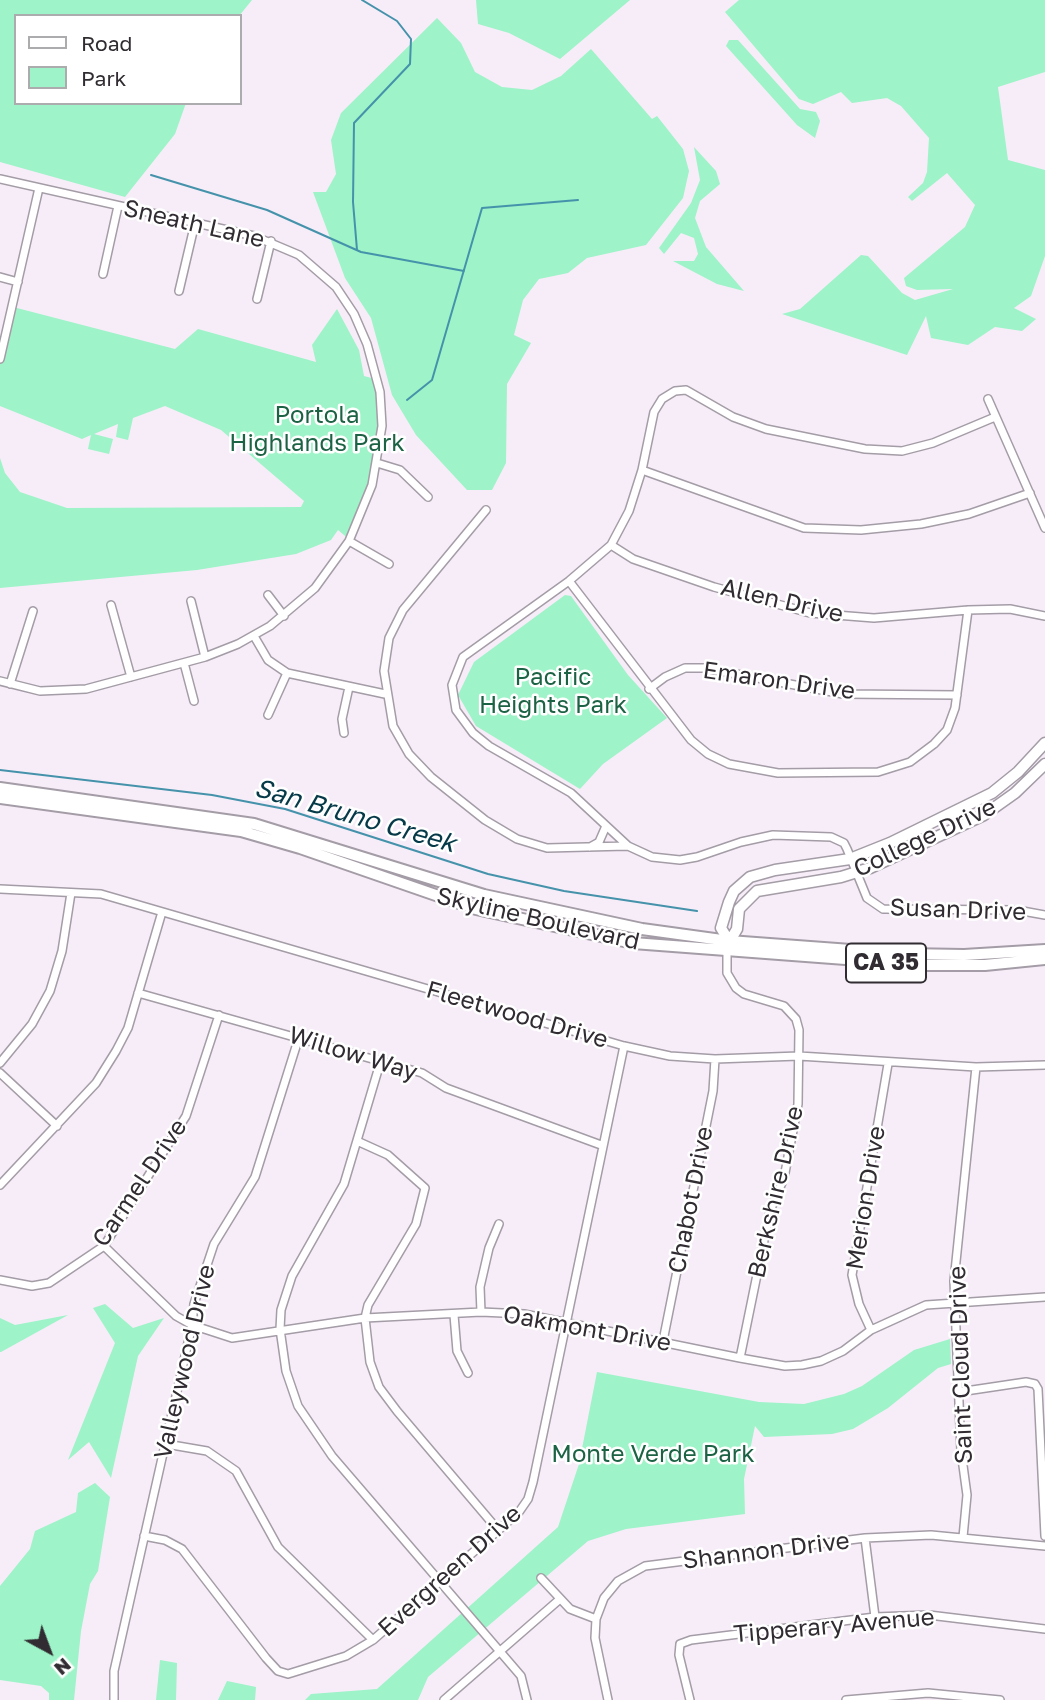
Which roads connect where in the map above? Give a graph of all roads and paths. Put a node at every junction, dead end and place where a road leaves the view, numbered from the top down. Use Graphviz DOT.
graph roads {
  1 [pos="0,179"];
  2 [pos="39,188"];
  3 [pos="118,206"];
  4 [pos="195,223"];
  5 [pos="271,240"];
  6 [pos="103,274"];
  7 [pos="0,278"];
  8 [pos="18,282"];
  9 [pos="179,291"];
  10 [pos="257,299"];
  11 [pos="0,358"];
  12 [pos="988,399"];
  13 [pos="995,417"];
  14 [pos="377,463"];
  15 [pos="642,470"];
  16 [pos="1030,493"];
  17 [pos="428,497"];
  18 [pos="486,510"];
  19 [pos="1045,528"];
  20 [pos="349,541"];
  21 [pos="611,545"];
  22 [pos="389,564"];
  23 [pos="569,581"];
  24 [pos="268,595"];
  25 [pos="191,601"];
  26 [pos="111,604"];
  27 [pos="968,610"];
  28 [pos="33,611"];
  29 [pos="284,616"];
  30 [pos="1045,616"];
  31 [pos="254,636"];
  32 [pos="205,657"];
  33 [pos="184,663"];
  34 [pos="287,673"];
  35 [pos="131,677"];
  36 [pos="0,681"];
  37 [pos="10,684"];
  38 [pos="349,687"];
  39 [pos="649,689"];
  40 [pos="385,694"];
  41 [pos="957,695"];
  42 [pos="194,701"];
  43 [pos="268,715"];
  44 [pos="344,733"];
  45 [pos="1045,743"];
  46 [pos="1045,764"];
  47 [pos="0,788"];
  48 [pos="0,798"];
  49 [pos="606,826"];
  50 [pos="628,846"];
  51 [pos="590,847"];
  52 [pos="853,866"];
  53 [pos="0,889"];
  54 [pos="71,893"];
  55 [pos="162,912"];
  56 [pos="1045,915"];
  57 [pos="728,946"];
  58 [pos="1045,950"];
  59 [pos="1045,959"];
  60 [pos="138,993"];
  61 [pos="219,1015"];
  62 [pos="299,1037"];
  63 [pos="624,1046"];
  64 [pos="799,1056"];
  65 [pos="715,1059"];
  66 [pos="381,1060"];
  67 [pos="0,1063"];
  68 [pos="888,1064"];
  69 [pos="1045,1065"];
  70 [pos="976,1067"];
  71 [pos="0,1073"];
  72 [pos="57,1126"];
  73 [pos="357,1141"];
  74 [pos="601,1145"];
  75 [pos="0,1185"];
  76 [pos="499,1224"];
  77 [pos="104,1246"];
  78 [pos="0,1280"];
  79 [pos="1045,1297"];
  80 [pos="954,1302"];
  81 [pos="481,1312"];
  82 [pos="454,1315"];
  83 [pos="365,1318"];
  84 [pos="567,1323"];
  85 [pos="192,1325"];
  86 [pos="280,1329"];
  87 [pos="871,1330"];
  88 [pos="663,1342"];
  89 [pos="740,1358"];
  90 [pos="468,1373"];
  91 [pos="959,1392"];
  92 [pos="166,1444"];
  93 [pos="498,1530"];
  94 [pos="144,1536"];
  95 [pos="1045,1536"];
  96 [pos="963,1537"];
  97 [pos="865,1538"];
  98 [pos="1045,1546"];
  99 [pos="541,1578"];
  100 [pos="439,1580"];
  101 [pos="560,1598"];
  102 [pos="875,1618"];
  103 [pos="596,1619"];
  104 [pos="1045,1629"];
  105 [pos="373,1640"];
  106 [pos="499,1651"];
  107 [pos="976,1698"];
  108 [pos="114,1700"];
  109 [pos="444,1700"];
  110 [pos="527,1700"];
  111 [pos="608,1700"];
  112 [pos="690,1700"];
  113 [pos="846,1700"];
  114 [pos="1000,1700"];
  1 -- 2 [label="street, Sneath Lane"];
  2 -- 3 [label="street, Sneath Lane"];
  2 -- 8 [label="street"];
  3 -- 4 [label="street, Sneath Lane"];
  3 -- 6 [label="street"];
  4 -- 5 [label="street, Sneath Lane"];
  4 -- 9 [label="street"];
  5 -- 10 [label="street"];
  5 -- 14 [label="street, Sneath Lane"];
  7 -- 8 [label="street"];
  8 -- 11 [label="street"];
  12 -- 13 [label="street"];
  13 -- 15 [label="street"];
  13 -- 16 [label="street"];
  14 -- 17 [label="street"];
  14 -- 20 [label="street, Sneath Lane"];
  15 -- 16 [label="street"];
  15 -- 21 [label="street"];
  16 -- 19 [label="street"];
  18 -- 40 [label="street"];
  20 -- 22 [label="street"];
  20 -- 29 [label="street, Sneath Lane"];
  21 -- 23 [label="street"];
  21 -- 27 [label="street, Allen Drive"];
  23 -- 39 [label="street"];
  23 -- 49 [label="street"];
  24 -- 29 [label="street"];
  25 -- 32 [label="street"];
  26 -- 35 [label="street"];
  27 -- 30 [label="street, Allen Drive"];
  27 -- 41 [label="street"];
  28 -- 37 [label="street"];
  29 -- 31 [label="street, Sneath Lane"];
  31 -- 32 [label="street, Sneath Lane"];
  31 -- 34 [label="street"];
  32 -- 33 [label="street, Sneath Lane"];
  33 -- 35 [label="street, Sneath Lane"];
  33 -- 42 [label="street"];
  34 -- 38 [label="street"];
  34 -- 43 [label="street"];
  35 -- 37 [label="street, Sneath Lane"];
  36 -- 37 [label="street, Sneath Lane"];
  38 -- 40 [label="street"];
  38 -- 44 [label="street"];
  39 -- 41 [label="street, Emaron Drive"];
  39 -- 41 [label="street"];
  40 -- 51 [label="street"];
  45 -- 52 [label="street, College Drive"];
  46 -- 52 [label="street, College Drive"];
  47 -- 57 [label="main road, Skyline Boulevard / CA 35"];
  48 -- 57 [label="main road, Skyline Boulevard / CA 35"];
  49 -- 50 [label="street"];
  49 -- 51 [label="street"];
  50 -- 51 [label="street"];
  50 -- 52 [label="street, Susan Drive"];
  52 -- 56 [label="street, Susan Drive"];
  52 -- 57 [label="street, College Drive"];
  52 -- 57 [label="street, College Drive"];
  53 -- 54 [label="street, Fleetwood Drive"];
  54 -- 55 [label="street, Fleetwood Drive"];
  54 -- 67 [label="street"];
  55 -- 60 [label="street"];
  55 -- 63 [label="street, Fleetwood Drive"];
  57 -- 58 [label="main road, Skyline Boulevard / CA 35"];
  57 -- 59 [label="main road, Skyline Boulevard / CA 35"];
  57 -- 64 [label="street, Berkshire Drive"];
  60 -- 61 [label="street, Willow Way"];
  60 -- 72 [label="street"];
  61 -- 62 [label="street, Willow Way"];
  61 -- 77 [label="street, Carmel Drive"];
  62 -- 66 [label="street, Willow Way"];
  62 -- 85 [label="street, Valleywood Drive"];
  63 -- 65 [label="street, Fleetwood Drive"];
  63 -- 74 [label="street, Evergreen Drive"];
  64 -- 65 [label="street, Fleetwood Drive"];
  64 -- 68 [label="street, Fleetwood Drive"];
  64 -- 89 [label="street, Berkshire Drive"];
  65 -- 88 [label="street, Chabot Drive"];
  66 -- 73 [label="street"];
  66 -- 74 [label="street, Willow Way"];
  68 -- 70 [label="street, Fleetwood Drive"];
  68 -- 87 [label="street, Merion Drive"];
  69 -- 70 [label="street, Fleetwood Drive"];
  70 -- 80 [label="street, Saint Cloud Drive"];
  71 -- 72 [label="street"];
  72 -- 75 [label="street"];
  73 -- 83 [label="street"];
  73 -- 86 [label="street"];
  74 -- 84 [label="street, Evergreen Drive"];
  76 -- 81 [label="street"];
  77 -- 78 [label="street, Carmel Drive"];
  77 -- 85 [label="street, Oakmont Drive"];
  79 -- 80 [label="street, Oakmont Drive"];
  80 -- 87 [label="street, Oakmont Drive"];
  80 -- 91 [label="street, Saint Cloud Drive"];
  81 -- 82 [label="street, Oakmont Drive"];
  81 -- 84 [label="street, Oakmont Drive"];
  82 -- 83 [label="street, Oakmont Drive"];
  82 -- 90 [label="street"];
  83 -- 86 [label="street, Oakmont Drive"];
  83 -- 93 [label="street"];
  84 -- 88 [label="street, Oakmont Drive"];
  84 -- 93 [label="street, Evergreen Drive"];
  85 -- 86 [label="street, Oakmont Drive"];
  85 -- 92 [label="street, Valleywood Drive"];
  86 -- 100 [label="street"];
  87 -- 89 [label="street, Oakmont Drive"];
  88 -- 89 [label="street, Oakmont Drive"];
  91 -- 95 [label="street"];
  91 -- 96 [label="street, Saint Cloud Drive"];
  92 -- 94 [label="street, Valleywood Drive"];
  92 -- 105 [label="street"];
  93 -- 100 [label="street, Evergreen Drive"];
  94 -- 105 [label="street, Evergreen Drive"];
  94 -- 108 [label="street, Valleywood Drive"];
  96 -- 97 [label="street, Shannon Drive"];
  96 -- 98 [label="street, Shannon Drive"];
  97 -- 102 [label="street"];
  97 -- 103 [label="street, Shannon Drive"];
  99 -- 101 [label="street"];
  100 -- 105 [label="street, Evergreen Drive"];
  100 -- 106 [label="street"];
  101 -- 103 [label="street"];
  101 -- 106 [label="street"];
  102 -- 104 [label="street, Tipperary Avenue"];
  102 -- 112 [label="street, Tipperary Avenue"];
  103 -- 111 [label="street"];
  106 -- 109 [label="street"];
  106 -- 110 [label="street"];
  107 -- 113 [label="street"];
  107 -- 114 [label="street"];
}
